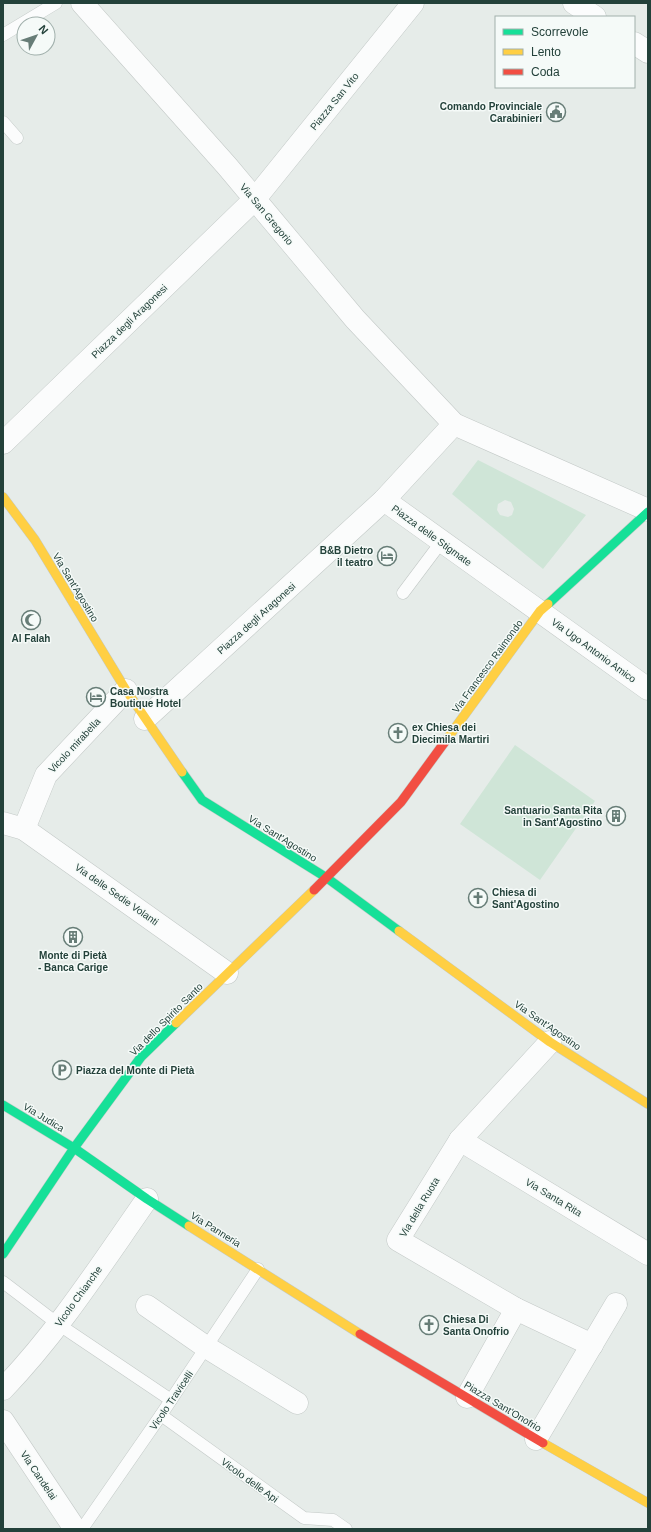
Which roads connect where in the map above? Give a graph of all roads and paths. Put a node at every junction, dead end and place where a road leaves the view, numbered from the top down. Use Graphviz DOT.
graph roads {
  1 [pos="56,3"];
  2 [pos="82,3"];
  3 [pos="413,3"];
  4 [pos="574,3"];
  5 [pos="594,16"];
  6 [pos="3,34"];
  7 [pos="635,43"];
  8 [pos="648,52"];
  9 [pos="3,122"];
  10 [pos="17,138"];
  11 [pos="254,200"];
  12 [pos="454,424"];
  13 [pos="3,443"];
  14 [pos="3,496"];
  15 [pos="384,500"];
  16 [pos="648,511"];
  17 [pos="442,541"];
  18 [pos="403,594"];
  19 [pos="540,612"];
  20 [pos="648,689"];
  21 [pos="126,690"];
  22 [pos="145,719"];
  23 [pos="3,823"];
  24 [pos="24,829"];
  25 [pos="327,878"];
  26 [pos="227,973"];
  27 [pos="550,1042"];
  28 [pos="648,1104"];
  29 [pos="3,1105"];
  30 [pos="460,1140"];
  31 [pos="74,1148"];
  32 [pos="147,1198"];
  33 [pos="3,1254"];
  34 [pos="648,1254"];
  35 [pos="258,1269"];
  36 [pos="3,1282"];
  37 [pos="616,1304"];
  38 [pos="147,1306"];
  39 [pos="516,1309"];
  40 [pos="58,1324"];
  41 [pos="347,1326"];
  42 [pos="592,1345"];
  43 [pos="206,1347"];
  44 [pos="3,1389"];
  45 [pos="467,1396"];
  46 [pos="171,1400"];
  47 [pos="297,1403"];
  48 [pos="161,1415"];
  49 [pos="3,1421"];
  50 [pos="536,1439"];
  51 [pos="648,1503"];
  52 [pos="310,1524"];
  53 [pos="75,1529"];
  54 [pos="82,1529"];
  55 [pos="346,1529"];
  1 -- 6 [label="lane"];
  2 -- 11 [label="street, Via San Gregorio"];
  3 -- 11 [label="street, Piazza San Vito"];
  4 -- 5 [label="street"];
  7 -- 8 [label="street"];
  9 -- 10 [label="lane"];
  11 -- 12 [label="street, Via San Gregorio"];
  11 -- 13 [label="street, Piazza degli Aragonesi"];
  12 -- 15 [label="street, Piazza delle Stigmate"];
  12 -- 16 [label="street"];
  14 -- 21 [label="street, Via Sant'Agostino"];
  15 -- 17 [label="street, Piazza delle Stigmate"];
  15 -- 22 [label="street, Piazza degli Aragonesi"];
  16 -- 19 [label="street"];
  17 -- 18 [label="lane"];
  17 -- 19 [label="street, Piazza delle Stigmate"];
  19 -- 20 [label="street, Via Ugo Antonio Amico"];
  19 -- 25 [label="street, Via Francesco Raimondo"];
  21 -- 22 [label="street, Via Sant'Agostino"];
  21 -- 24 [label="street, Vicolo mirabella"];
  22 -- 25 [label="street, Via Sant'Agostino"];
  23 -- 24 [label="street, Via delle Sedie Volanti"];
  24 -- 26 [label="street, Via delle Sedie Volanti"];
  25 -- 26 [label="street, Via dello Spirito Santo"];
  25 -- 27 [label="street, Via Sant'Agostino"];
  26 -- 31 [label="street, Via dello Spirito Santo"];
  27 -- 28 [label="street, Via Sant'Agostino"];
  27 -- 30 [label="street, Via della Ruota"];
  29 -- 31 [label="street, Via Judica"];
  30 -- 34 [label="street, Via Santa Rita"];
  30 -- 39 [label="street, Via della Ruota"];
  31 -- 32 [label="street, Via Panneria"];
  31 -- 33 [label="street, Via dello Spirito Santo"];
  32 -- 35 [label="street, Via Panneria"];
  32 -- 40 [label="street, Vicolo Chianche"];
  35 -- 41 [label="street, Via Panneria"];
  35 -- 43 [label="lane, Vicolo Travicelli"];
  36 -- 40 [label="lane"];
  37 -- 42 [label="street"];
  38 -- 43 [label="street"];
  39 -- 42 [label="street, Via della Ruota"];
  39 -- 45 [label="street"];
  40 -- 44 [label="street, Vicolo Chianche"];
  40 -- 46 [label="lane"];
  41 -- 45 [label="street, Piazza Sant'Onofrio"];
  42 -- 50 [label="street"];
  43 -- 46 [label="lane, Vicolo Travicelli"];
  43 -- 47 [label="street"];
  45 -- 50 [label="street, Piazza Sant'Onofrio"];
  46 -- 48 [label="lane, Vicolo Travicelli"];
  48 -- 52 [label="lane, Vicolo delle Api"];
  48 -- 54 [label="lane, Vicolo Travicelli"];
  49 -- 53 [label="street, Via Candelai"];
  50 -- 51 [label="street, Piazza Sant'Onofrio"];
  52 -- 55 [label="lane, Vicolo delle Api"];
}
